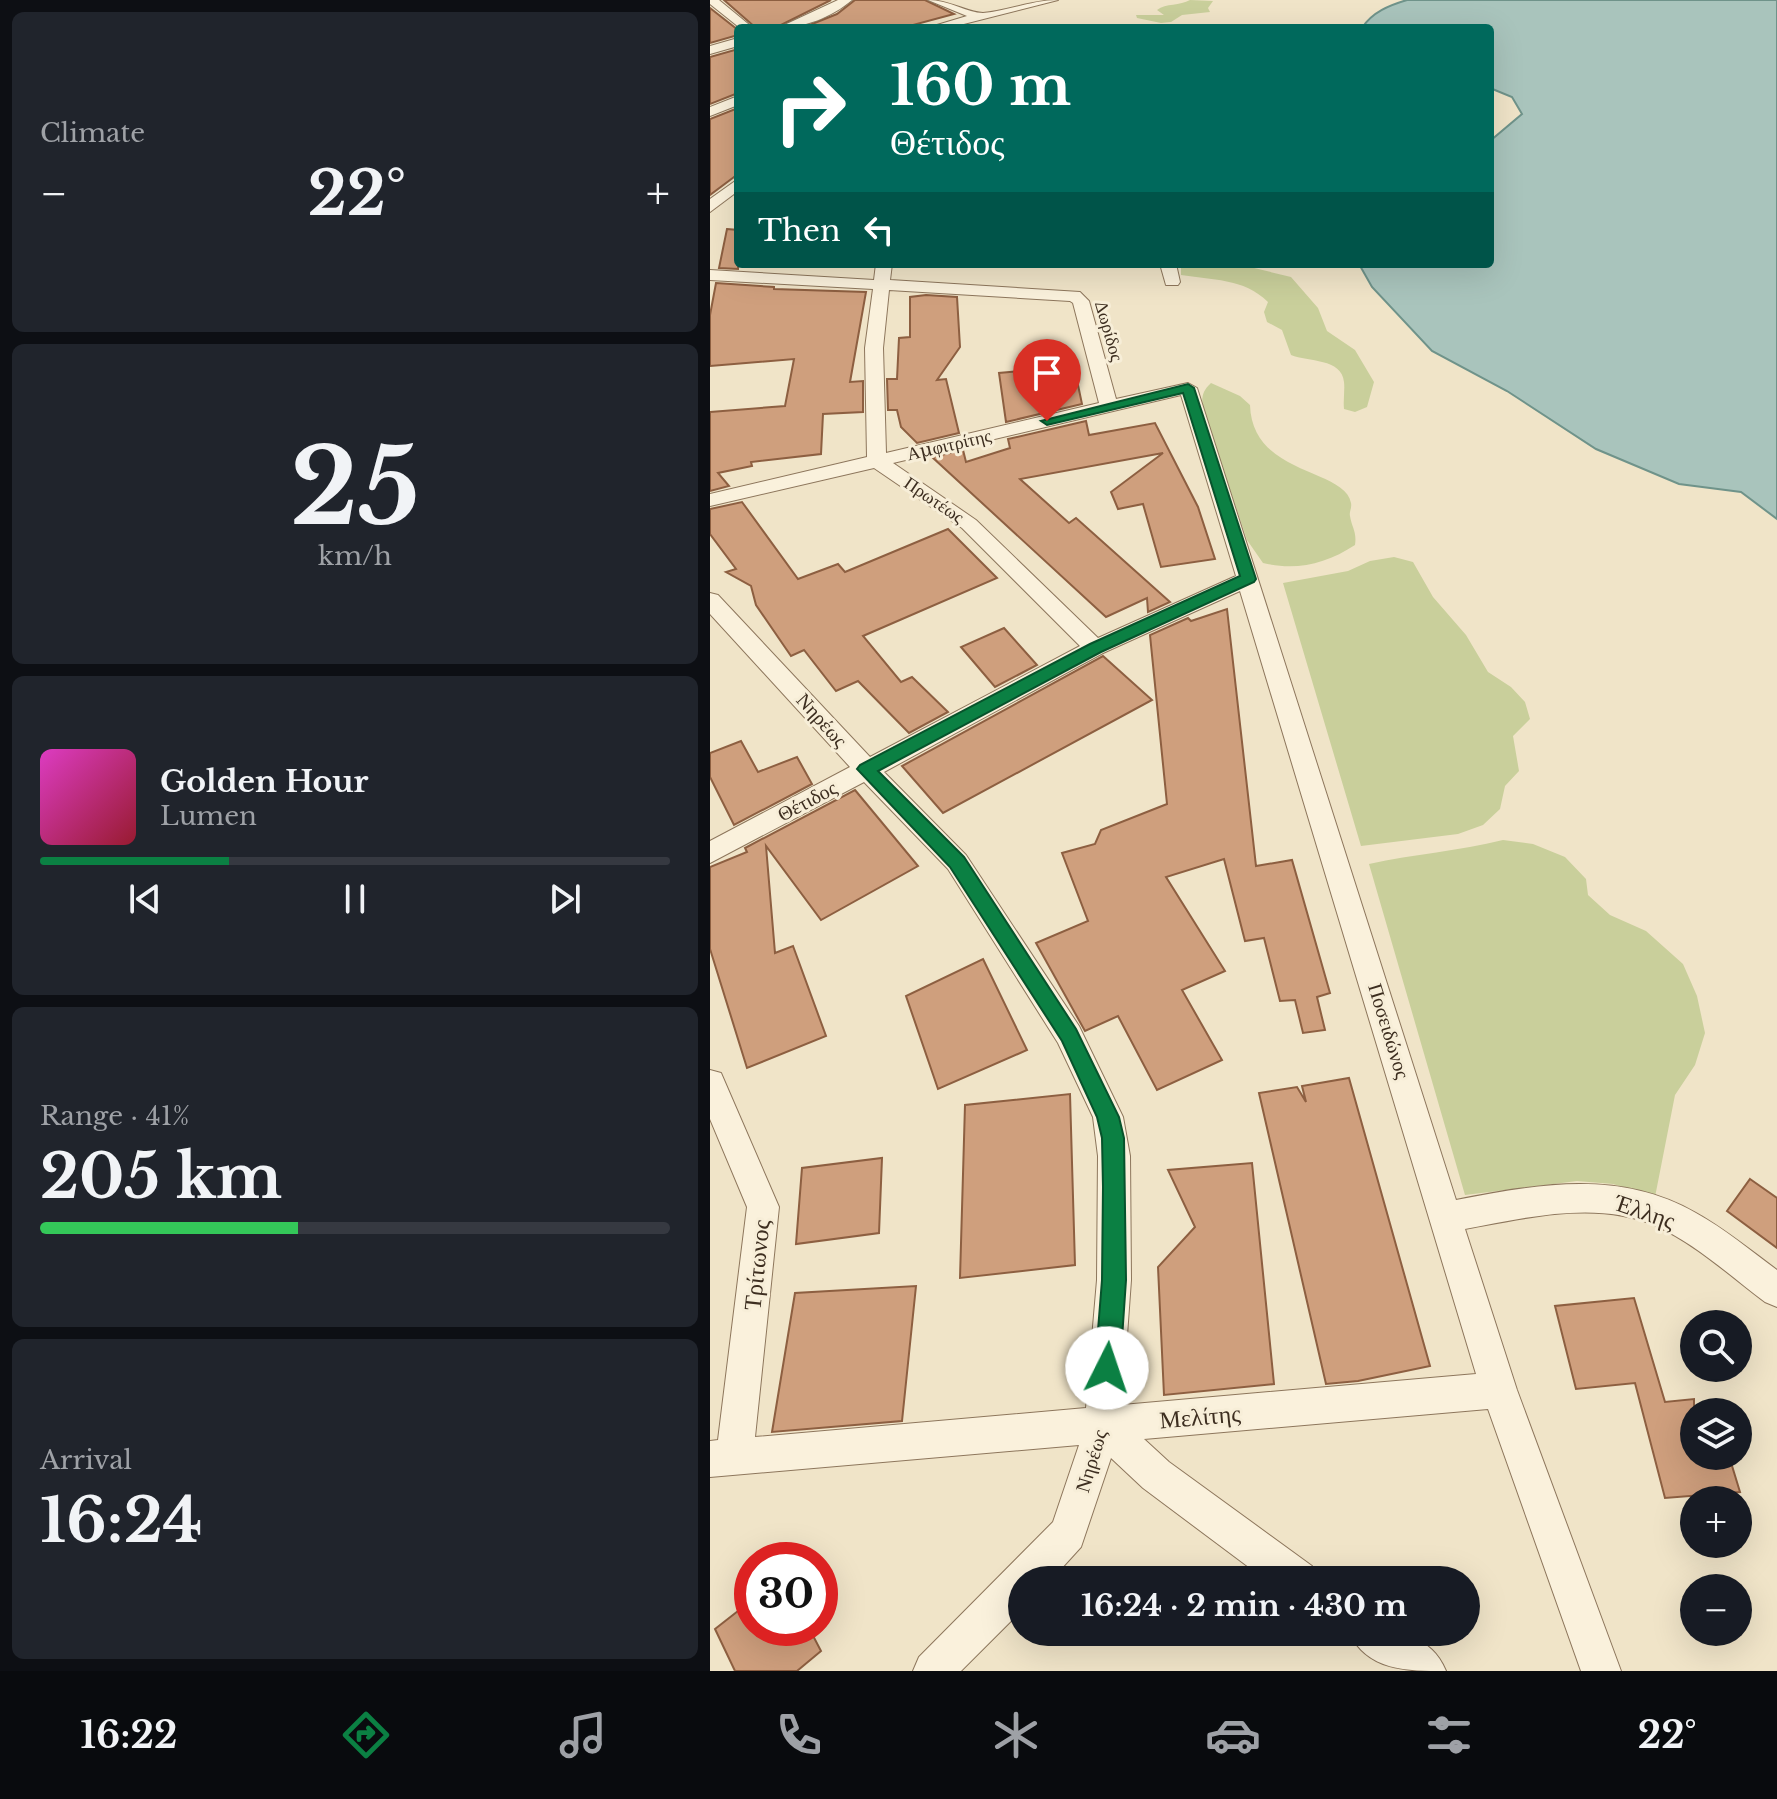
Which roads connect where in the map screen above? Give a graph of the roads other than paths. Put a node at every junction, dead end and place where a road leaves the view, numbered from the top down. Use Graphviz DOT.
graph roads {
  1 [pos="712,0"];
  2 [pos="846,0"];
  3 [pos="934,0"];
  4 [pos="1052,0"];
  5 [pos="980,17"];
  6 [pos="742,24"];
  7 [pos="795,24"];
  8 [pos="950,24"];
  9 [pos="734,43"];
  10 [pos="710,50"];
  11 [pos="734,102"];
  12 [pos="710,112"];
  13 [pos="734,186"];
  14 [pos="710,207"];
  15 [pos="883,268"];
  16 [pos="1169,268"];
  17 [pos="710,275"];
  18 [pos="1172,282"];
  19 [pos="879,283"];
  20 [pos="1188,388"];
  21 [pos="1109,407"];
  22 [pos="877,461"];
  23 [pos="710,500"];
  24 [pos="1248,579"];
  25 [pos="710,600"];
  26 [pos="1095,648"];
  27 [pos="866,769"];
  28 [pos="710,853"];
  29 [pos="710,1083"];
  30 [pos="1446,1217"];
  31 [pos="1777,1290"];
  32 [pos="1499,1390"];
  33 [pos="1103,1426"];
  34 [pos="722,1458"];
  35 [pos="1037,1566"];
  36 [pos="1279,1566"];
  37 [pos="1008,1596"];
  38 [pos="1389,1646"];
  39 [pos="933,1671"];
  40 [pos="1426,1671"];
  41 [pos="1601,1671"];
  1 -- 6 [label="street"];
  2 -- 7 [label="street"];
  3 -- 5 [label="street"];
  4 -- 5 [label="street"];
  5 -- 8 [label="street"];
  9 -- 10 [label="street"];
  11 -- 12 [label="street"];
  13 -- 14 [label="street"];
  15 -- 19 [label="street"];
  16 -- 18 [label="street"];
  17 -- 19 [label="street, Δωρίδος"];
  19 -- 21 [label="street, Δωρίδος"];
  19 -- 22 [label="street"];
  20 -- 21 [label="street, Αμφιτρίτης"];
  20 -- 24 [label="street, Ποσειδώνος"];
  21 -- 22 [label="street, Αμφιτρίτης"];
  22 -- 23 [label="street, Αμφιτρίτης"];
  22 -- 26 [label="street, Πρωτέως"];
  24 -- 26 [label="street, Θέτιδος"];
  24 -- 30 [label="street, Ποσειδώνος"];
  25 -- 27 [label="street, Νηρέως"];
  26 -- 27 [label="street, Θέτιδος"];
  27 -- 28 [label="street, Θέτιδος"];
  27 -- 33 [label="street, Νηρέως"];
  29 -- 34 [label="street, Τρίτωνος"];
  30 -- 31 [label="street, Έλλης"];
  30 -- 32 [label="street, Ποσειδώνος"];
  32 -- 33 [label="street, Μελίτης"];
  32 -- 41 [label="street, Ποσειδώνος"];
  33 -- 34 [label="street, Μελίτης"];
  33 -- 35 [label="street, Νηρέως"];
  33 -- 36 [label="street"];
  37 -- 39 [label="street, Νηρέως"];
  38 -- 40 [label="street"];
}
